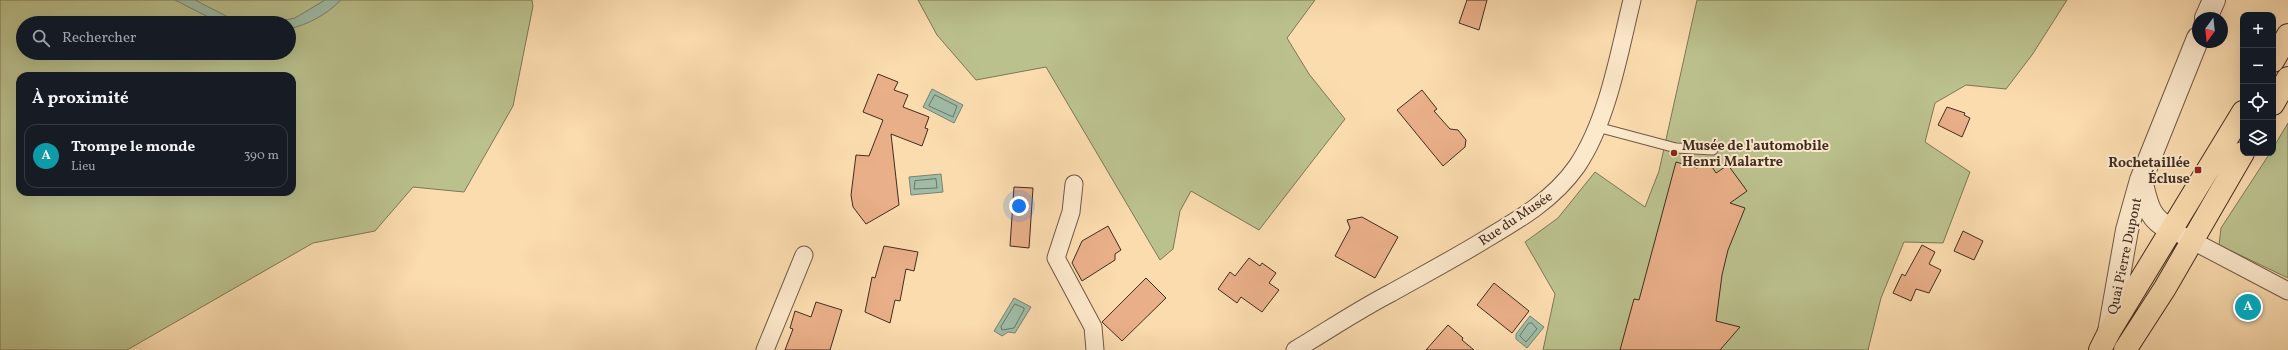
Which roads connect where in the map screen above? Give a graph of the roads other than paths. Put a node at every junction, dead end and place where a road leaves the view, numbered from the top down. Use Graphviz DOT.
graph roads {
  1 [pos="1632,0"];
  2 [pos="2214,0"];
  3 [pos="2209,12"];
  4 [pos="2288,35"];
  5 [pos="2194,48"];
  6 [pos="2276,56"];
  7 [pos="2288,78"];
  8 [pos="2276,99"];
  9 [pos="2240,117"];
  10 [pos="1597,127"];
  11 [pos="1713,150"];
  12 [pos="2241,156"];
  13 [pos="2141,180"];
  14 [pos="1074,184"];
  15 [pos="2170,230"];
  16 [pos="2192,241"];
  17 [pos="804,256"];
  18 [pos="2288,291"];
  19 [pos="2104,341"];
  20 [pos="765,350"];
  21 [pos="1094,350"];
  22 [pos="1295,350"];
  23 [pos="2125,350"];
  1 -- 10 [label="street, Rue du Musée"];
  2 -- 3 [label="street"];
  4 -- 6 [label="main road"];
  5 -- 13 [label="street, Quai Pierre Dupont"];
  7 -- 8 [label="main road"];
  9 -- 15 [label="main road"];
  10 -- 11 [label="lane"];
  10 -- 22 [label="street, Rue du Musée"];
  12 -- 16 [label="main road"];
  13 -- 15 [label="street, Quai Pierre Dupont"];
  13 -- 19 [label="street, Quai Pierre Dupont"];
  14 -- 21 [label="street"];
  15 -- 16 [label="street"];
  15 -- 19 [label="main road, Quai Pierre Dupont"];
  16 -- 18 [label="street"];
  16 -- 23 [label="main road"];
  17 -- 20 [label="street"];
}
